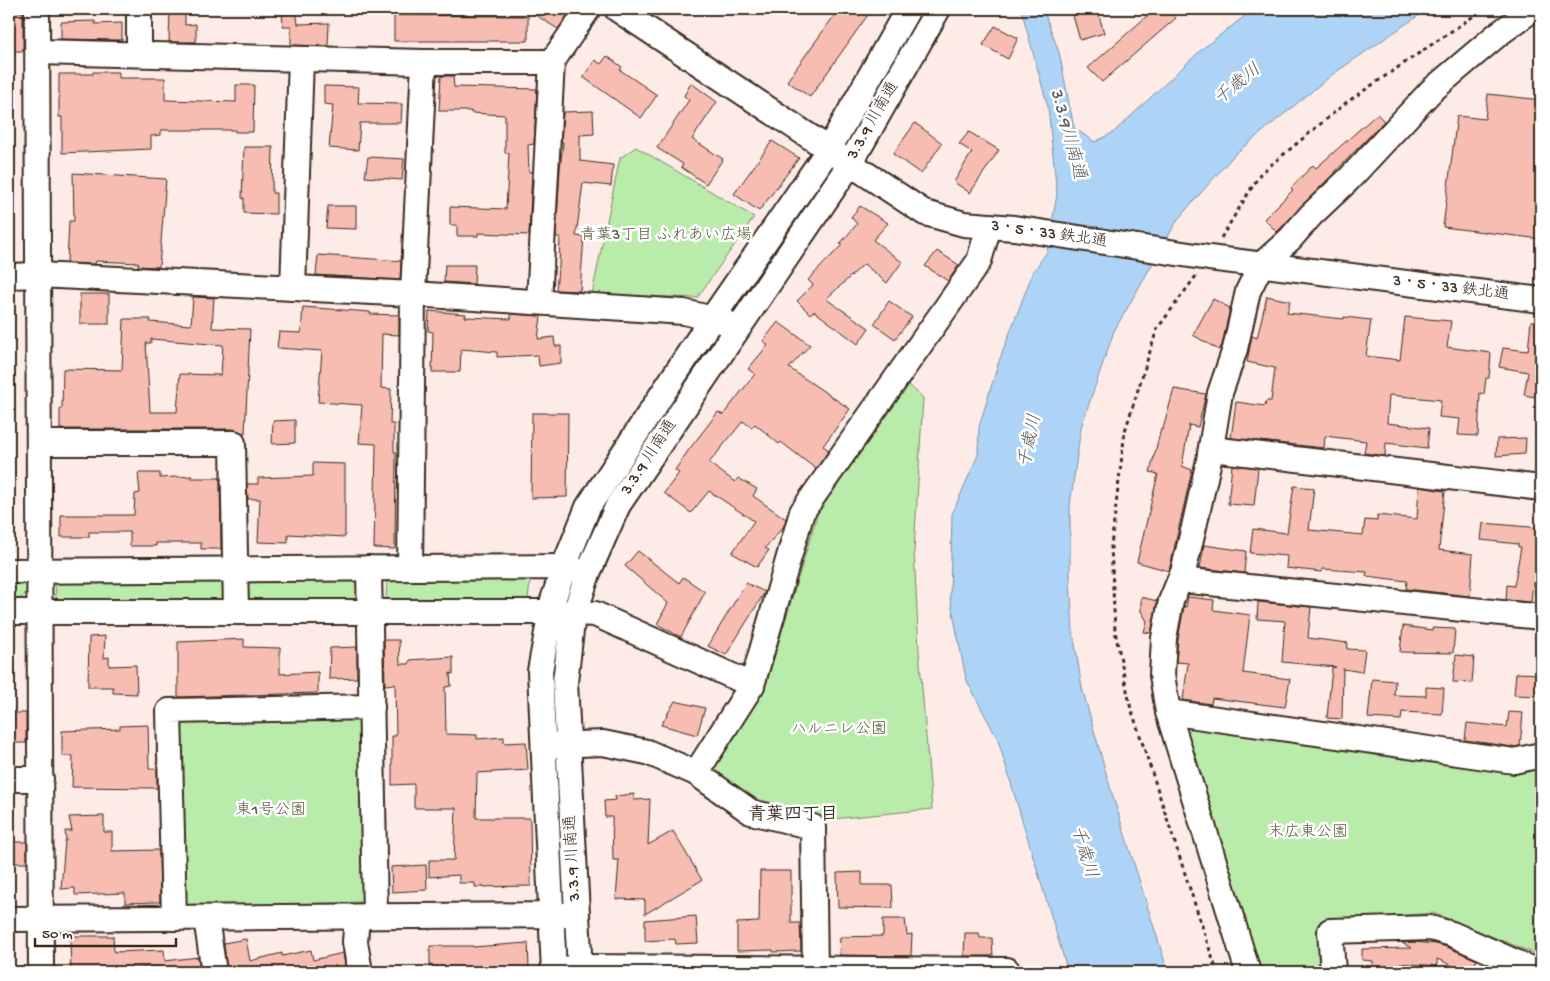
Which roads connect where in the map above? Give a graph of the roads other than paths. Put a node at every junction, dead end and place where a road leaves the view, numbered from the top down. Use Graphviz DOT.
graph roads {
  1 [pos="37,9"];
  2 [pos="139,9"];
  3 [pos="588,9"];
  4 [pos="617,9"];
  5 [pos="908,9"];
  6 [pos="938,9"];
  7 [pos="1534,9"];
  8 [pos="38,52"];
  9 [pos="139,54"];
  10 [pos="301,58"];
  11 [pos="424,62"];
  12 [pos="552,62"];
  13 [pos="829,149"];
  14 [pos="850,164"];
  15 [pos="989,226"];
  16 [pos="1261,265"];
  17 [pos="9,276"];
  18 [pos="38,276"];
  19 [pos="293,288"];
  20 [pos="413,294"];
  21 [pos="1541,300"];
  22 [pos="538,302"];
  23 [pos="711,320"];
  24 [pos="740,324"];
  25 [pos="39,443"];
  26 [pos="1211,449"];
  27 [pos="1541,488"];
  28 [pos="564,567"];
  29 [pos="369,568"];
  30 [pos="410,568"];
  31 [pos="235,569"];
  32 [pos="9,571"];
  33 [pos="40,571"];
  34 [pos="588,573"];
  35 [pos="1180,580"];
  36 [pos="9,612"];
  37 [pos="40,612"];
  38 [pos="236,612"];
  39 [pos="370,612"];
  40 [pos="551,612"];
  41 [pos="575,614"];
  42 [pos="1541,618"];
  43 [pos="752,685"];
  44 [pos="372,706"];
  45 [pos="1168,712"];
  46 [pos="543,745"];
  47 [pos="568,745"];
  48 [pos="1541,755"];
  49 [pos="696,773"];
  50 [pos="9,779"];
  51 [pos="41,780"];
  52 [pos="551,915"];
  53 [pos="577,915"];
  54 [pos="366,916"];
  55 [pos="42,918"];
  56 [pos="174,918"];
  57 [pos="206,918"];
  58 [pos="9,919"];
  59 [pos="580,970"];
  60 [pos="1007,970"];
  61 [pos="554,971"];
  62 [pos="815,971"];
  63 [pos="41,972"];
  64 [pos="214,972"];
  65 [pos="360,972"];
  66 [pos="1248,972"];
  67 [pos="1333,972"];
  68 [pos="1538,972"];
  1 -- 8 [label="street"];
  2 -- 9 [label="street"];
  3 -- 12 [label="street"];
  4 -- 13 [label="street, 3・5・33 鉄北通"];
  5 -- 13 [label="street, 3.3.9 川南通"];
  6 -- 14 [label="street, 3.3.9 川南通"];
  7 -- 16 [label="street"];
  8 -- 9 [label="street"];
  8 -- 18 [label="street"];
  9 -- 10 [label="street"];
  10 -- 11 [label="street"];
  10 -- 19 [label="street"];
  11 -- 12 [label="street"];
  11 -- 20 [label="street"];
  12 -- 22 [label="street"];
  13 -- 14 [label="street, 3・5・33 鉄北通"];
  13 -- 23 [label="street, 3.3.9 川南通"];
  14 -- 15 [label="street, 3・5・33 鉄北通"];
  14 -- 24 [label="street, 3.3.9 川南通"];
  15 -- 16 [label="street, 3・5・33 鉄北通"];
  15 -- 43 [label="street"];
  16 -- 21 [label="street, 3・5・33 鉄北通"];
  16 -- 26 [label="street"];
  17 -- 18 [label="street"];
  18 -- 19 [label="street"];
  18 -- 25 [label="street"];
  19 -- 20 [label="street"];
  20 -- 22 [label="street"];
  20 -- 30 [label="street"];
  22 -- 23 [label="street"];
  23 -- 24 [label="street"];
  23 -- 28 [label="street, 3.3.9 川南通"];
  24 -- 34 [label="street, 3.3.9 川南通"];
  25 -- 31 [label="street"];
  25 -- 33 [label="street"];
  26 -- 27 [label="street"];
  26 -- 35 [label="street"];
  28 -- 30 [label="street"];
  28 -- 34 [label="street"];
  28 -- 40 [label="street, 3.3.9 川南通"];
  29 -- 30 [label="street"];
  29 -- 31 [label="street"];
  29 -- 39 [label="street"];
  31 -- 33 [label="street"];
  31 -- 38 [label="street"];
  32 -- 33 [label="street"];
  33 -- 37 [label="street"];
  34 -- 41 [label="street, 3.3.9 川南通"];
  35 -- 42 [label="street"];
  35 -- 45 [label="street"];
  36 -- 37 [label="street"];
  37 -- 38 [label="street"];
  37 -- 51 [label="street"];
  38 -- 39 [label="street"];
  39 -- 40 [label="street"];
  39 -- 44 [label="street"];
  40 -- 41 [label="street"];
  40 -- 46 [label="street, 3.3.9 川南通"];
  41 -- 43 [label="street"];
  41 -- 47 [label="street, 3.3.9 川南通"];
  43 -- 49 [label="street"];
  44 -- 54 [label="street"];
  44 -- 56 [label="street"];
  45 -- 48 [label="street"];
  45 -- 66 [label="street"];
  46 -- 47 [label="street"];
  46 -- 52 [label="street, 3.3.9 川南通"];
  47 -- 49 [label="street"];
  47 -- 53 [label="street, 3.3.9 川南通"];
  49 -- 62 [label="street"];
  50 -- 51 [label="street"];
  51 -- 55 [label="street"];
  52 -- 53 [label="street"];
  52 -- 54 [label="street"];
  52 -- 61 [label="street, 3.3.9 川南通"];
  53 -- 59 [label="street, 3.3.9 川南通"];
  54 -- 57 [label="street"];
  54 -- 65 [label="street"];
  55 -- 56 [label="street"];
  55 -- 58 [label="street"];
  55 -- 63 [label="street"];
  56 -- 57 [label="street"];
  57 -- 64 [label="street"];
  59 -- 61 [label="street"];
  59 -- 62 [label="street"];
  60 -- 62 [label="street"];
  67 -- 68 [label="street"];
}
